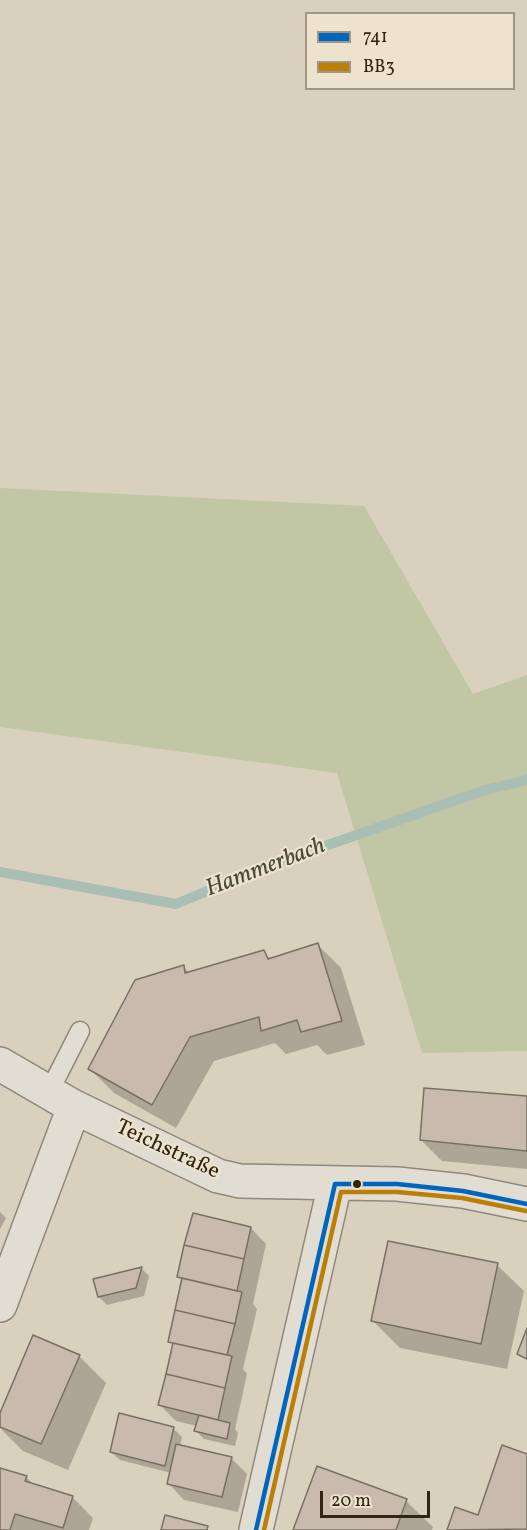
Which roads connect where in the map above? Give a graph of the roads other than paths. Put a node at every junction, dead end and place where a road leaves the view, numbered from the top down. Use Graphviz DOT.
graph roads {
  1 [pos="80,1031"];
  2 [pos="0,1064"];
  3 [pos="62,1099"];
  4 [pos="335,1184"];
  5 [pos="527,1204"];
  6 [pos="0,1305"];
  7 [pos="256,1530"];
  1 -- 3 [label="lane"];
  2 -- 3 [label="street, Teichstraße"];
  3 -- 4 [label="street, Teichstraße"];
  3 -- 6 [label="street"];
  4 -- 5 [label="street, Teichstraße"];
  4 -- 7 [label="street"];
}
